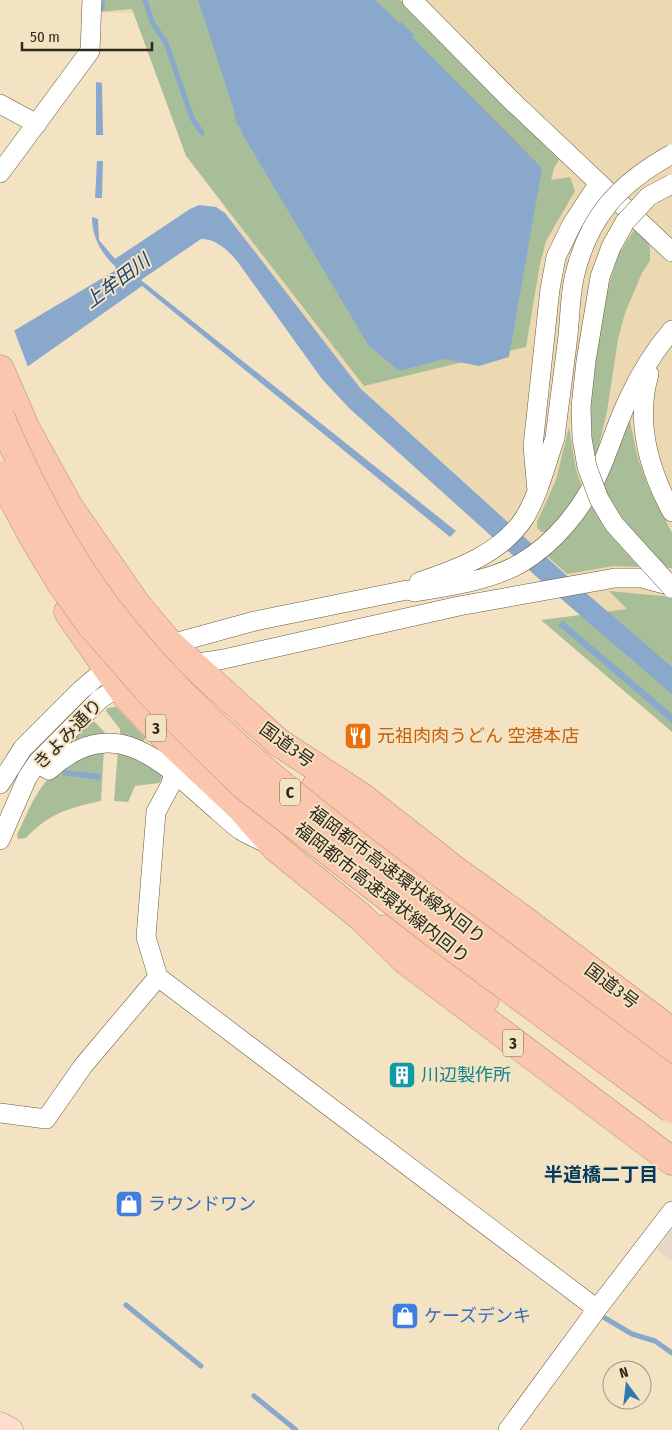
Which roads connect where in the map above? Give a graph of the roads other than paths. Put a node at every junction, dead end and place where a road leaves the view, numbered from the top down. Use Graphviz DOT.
graph roads {
  1 [pos="92,0"];
  2 [pos="412,0"];
  3 [pos="0,104"];
  4 [pos="37,124"];
  5 [pos="672,154"];
  6 [pos="0,173"];
  7 [pos="599,183"];
  8 [pos="672,184"];
  9 [pos="672,252"];
  10 [pos="672,330"];
  11 [pos="655,354"];
  12 [pos="3,377"];
  13 [pos="0,416"];
  14 [pos="0,474"];
  15 [pos="537,491"];
  16 [pos="0,497"];
  17 [pos="672,512"];
  18 [pos="672,587"];
  19 [pos="408,590"];
  20 [pos="169,643"];
  21 [pos="193,663"];
  22 [pos="113,677"];
  23 [pos="278,742"];
  24 [pos="37,763"];
  25 [pos="174,774"];
  26 [pos="0,784"];
  27 [pos="324,835"];
  28 [pos="0,840"];
  29 [pos="276,848"];
  30 [pos="361,917"];
  31 [pos="438,922"];
  32 [pos="158,977"];
  33 [pos="672,1032"];
  34 [pos="672,1058"];
  35 [pos="672,1082"];
  36 [pos="672,1110"];
  37 [pos="0,1113"];
  38 [pos="672,1140"];
  39 [pos="672,1161"];
  40 [pos="672,1211"];
  41 [pos="597,1309"];
  42 [pos="0,1424"];
  43 [pos="11,1430"];
  44 [pos="508,1430"];
  1 -- 4 [label="street"];
  2 -- 7 [label="street"];
  3 -- 4 [label="street"];
  4 -- 6 [label="street"];
  5 -- 15 [label="street, bridge"];
  7 -- 9 [label="street"];
  7 -- 15 [label="street"];
  8 -- 18 [label="street, bridge"];
  10 -- 11 [label="street"];
  11 -- 17 [label="street"];
  11 -- 19 [label="street"];
  12 -- 20 [label="highway, 国道3号"];
  13 -- 27 [label="highway, 福岡都市高速環状線外回り / C, bridge"];
  14 -- 27 [label="highway, 福岡都市高速環状線内回り / C, bridge"];
  15 -- 19 [label="street"];
  16 -- 22 [label="highway, 3"];
  18 -- 21 [label="street"];
  19 -- 20 [label="street"];
  20 -- 21 [label="highway, 国道3号"];
  20 -- 22 [label="street"];
  21 -- 22 [label="street"];
  21 -- 23 [label="highway, 国道3号"];
  22 -- 24 [label="street, きよみ通り"];
  22 -- 26 [label="street, きよみ通り"];
  22 -- 29 [label="highway, 3"];
  23 -- 33 [label="highway, 国道3号"];
  23 -- 34 [label="highway"];
  24 -- 25 [label="street"];
  24 -- 28 [label="street, きよみ通り"];
  25 -- 29 [label="street"];
  25 -- 32 [label="street"];
  27 -- 31 [label="highway, 福岡都市高速環状線外回り / C, bridge"];
  29 -- 30 [label="highway, 3"];
  30 -- 38 [label="highway"];
  30 -- 39 [label="highway, 3"];
  31 -- 35 [label="highway, 福岡都市高速環状線外回り / C, bridge"];
  31 -- 36 [label="highway, 福岡都市高速環状線内回り / C, bridge"];
  32 -- 37 [label="street"];
  32 -- 41 [label="street"];
  40 -- 41 [label="street"];
  41 -- 44 [label="street"];
  42 -- 43 [label="main road"];
}
